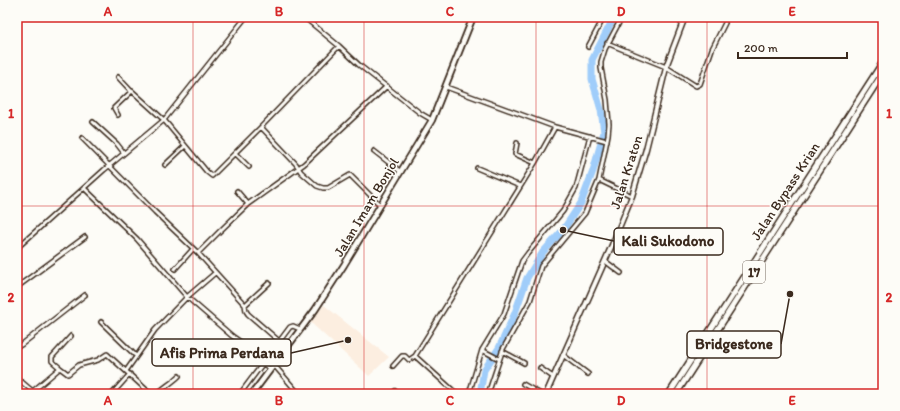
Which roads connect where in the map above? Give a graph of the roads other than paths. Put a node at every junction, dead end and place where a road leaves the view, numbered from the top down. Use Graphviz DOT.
graph roads {
  1 [pos="246,17"];
  2 [pos="304,17"];
  3 [pos="473,17"];
  4 [pos="604,17"];
  5 [pos="622,17"];
  6 [pos="685,17"];
  7 [pos="725,23"];
  8 [pos="607,43"];
  9 [pos="339,46"];
  10 [pos="588,47"];
  11 [pos="883,62"];
  12 [pos="666,67"];
  13 [pos="883,73"];
  14 [pos="118,78"];
  15 [pos="387,86"];
  16 [pos="446,87"];
  17 [pos="132,91"];
  18 [pos="118,115"];
  19 [pos="164,120"];
  20 [pos="432,120"];
  21 [pos="93,122"];
  22 [pos="555,127"];
  23 [pos="261,128"];
  24 [pos="592,136"];
  25 [pos="82,138"];
  26 [pos="605,140"];
  27 [pos="517,144"];
  28 [pos="185,146"];
  29 [pos="374,151"];
  30 [pos="124,153"];
  31 [pos="235,153"];
  32 [pos="535,162"];
  33 [pos="165,165"];
  34 [pos="110,166"];
  35 [pos="249,167"];
  36 [pos="299,168"];
  37 [pos="477,168"];
  38 [pos="401,172"];
  39 [pos="598,180"];
  40 [pos="520,186"];
  41 [pos="84,188"];
  42 [pos="237,191"];
  43 [pos="632,196"];
  44 [pos="248,204"];
  45 [pos="380,205"];
  46 [pos="85,237"];
  47 [pos="17,248"];
  48 [pos="193,249"];
  49 [pos="198,253"];
  50 [pos="604,261"];
  51 [pos="175,269"];
  52 [pos="215,273"];
  53 [pos="621,273"];
  54 [pos="269,283"];
  55 [pos="17,287"];
  56 [pos="85,295"];
  57 [pos="187,297"];
  58 [pos="245,305"];
  59 [pos="101,322"];
  60 [pos="300,329"];
  61 [pos="71,336"];
  62 [pos="279,341"];
  63 [pos="17,345"];
  64 [pos="287,348"];
  65 [pos="483,350"];
  66 [pos="502,352"];
  67 [pos="563,355"];
  68 [pos="136,356"];
  69 [pos="415,356"];
  70 [pos="266,358"];
  71 [pos="498,358"];
  72 [pos="262,363"];
  73 [pos="524,363"];
  74 [pos="274,365"];
  75 [pos="393,366"];
  76 [pos="60,368"];
  77 [pos="540,368"];
  78 [pos="271,369"];
  79 [pos="126,371"];
  80 [pos="130,374"];
  81 [pos="588,374"];
  82 [pos="179,376"];
  83 [pos="553,377"];
  84 [pos="17,378"];
  85 [pos="522,384"];
  86 [pos="395,390"];
  87 [pos="33,391"];
  88 [pos="36,394"];
  89 [pos="112,394"];
  90 [pos="151,394"];
  91 [pos="157,394"];
  92 [pos="240,394"];
  93 [pos="252,394"];
  94 [pos="299,394"];
  95 [pos="392,394"];
  96 [pos="456,394"];
  97 [pos="469,394"];
  98 [pos="488,394"];
  99 [pos="540,394"];
  100 [pos="546,394"];
  101 [pos="670,394"];
  102 [pos="676,394"];
  1 -- 19 [label="street"];
  2 -- 9 [label="street"];
  3 -- 16 [label="main road, Jalan Imam Bonjol"];
  4 -- 10 [label="street"];
  5 -- 8 [label="street"];
  6 -- 12 [label="street, Jalan Kraton"];
  7 -- 12 [label="street"];
  8 -- 12 [label="street"];
  8 -- 26 [label="street"];
  9 -- 15 [label="street"];
  9 -- 23 [label="street"];
  11 -- 101 [label="highway, Jalan Bypass Krian / 17"];
  12 -- 43 [label="street, Jalan Kraton"];
  13 -- 102 [label="highway, Jalan Bypass Krian / 17"];
  14 -- 17 [label="street"];
  15 -- 20 [label="street"];
  15 -- 36 [label="street"];
  16 -- 20 [label="main road, Jalan Imam Bonjol"];
  16 -- 22 [label="street"];
  17 -- 18 [label="street"];
  17 -- 19 [label="street"];
  19 -- 28 [label="street"];
  19 -- 30 [label="street"];
  20 -- 38 [label="main road, Jalan Imam Bonjol"];
  21 -- 30 [label="street"];
  22 -- 24 [label="street"];
  22 -- 32 [label="street"];
  23 -- 31 [label="street"];
  23 -- 36 [label="street"];
  24 -- 26 [label="street"];
  24 -- 65 [label="street"];
  25 -- 34 [label="street"];
  26 -- 39 [label="street"];
  27 -- 32 [label="street"];
  28 -- 31 [label="street"];
  28 -- 33 [label="street"];
  29 -- 38 [label="street"];
  30 -- 34 [label="street"];
  31 -- 35 [label="street"];
  32 -- 40 [label="street"];
  34 -- 41 [label="street"];
  34 -- 48 [label="street"];
  36 -- 44 [label="street"];
  36 -- 45 [label="street"];
  37 -- 40 [label="street"];
  38 -- 45 [label="main road, Jalan Imam Bonjol"];
  39 -- 43 [label="street"];
  39 -- 66 [label="street"];
  40 -- 69 [label="street"];
  41 -- 47 [label="street"];
  41 -- 57 [label="street"];
  42 -- 44 [label="street"];
  43 -- 50 [label="street, Jalan Kraton"];
  44 -- 49 [label="street"];
  45 -- 60 [label="main road, Jalan Imam Bonjol"];
  46 -- 55 [label="street"];
  48 -- 49 [label="street"];
  48 -- 51 [label="street"];
  49 -- 52 [label="street"];
  50 -- 53 [label="street"];
  50 -- 67 [label="street, Jalan Kraton"];
  52 -- 57 [label="street"];
  52 -- 58 [label="street"];
  54 -- 58 [label="street"];
  56 -- 63 [label="street"];
  57 -- 68 [label="street"];
  57 -- 70 [label="street"];
  58 -- 62 [label="street"];
  59 -- 68 [label="street"];
  60 -- 62 [label="street"];
  60 -- 64 [label="main road, Jalan Imam Bonjol"];
  61 -- 76 [label="street"];
  62 -- 64 [label="street"];
  62 -- 70 [label="street"];
  64 -- 74 [label="main road, Jalan Imam Bonjol"];
  65 -- 71 [label="street"];
  65 -- 97 [label="street"];
  66 -- 71 [label="street"];
  66 -- 73 [label="street"];
  67 -- 81 [label="street"];
  67 -- 83 [label="street, Jalan Kraton"];
  68 -- 79 [label="street"];
  69 -- 75 [label="street"];
  69 -- 96 [label="street"];
  70 -- 72 [label="street"];
  70 -- 74 [label="street"];
  71 -- 98 [label="street"];
  72 -- 78 [label="street"];
  72 -- 92 [label="street"];
  74 -- 78 [label="main road, Jalan Imam Bonjol"];
  74 -- 94 [label="street"];
  76 -- 79 [label="street"];
  76 -- 87 [label="street"];
  77 -- 83 [label="street"];
  78 -- 93 [label="main road, Jalan Imam Bonjol"];
  79 -- 80 [label="street"];
  80 -- 89 [label="street"];
  80 -- 90 [label="street"];
  82 -- 91 [label="street"];
  83 -- 100 [label="street, Jalan Kraton"];
  84 -- 87 [label="street"];
  85 -- 99 [label="street"];
  86 -- 95 [label="street"];
  87 -- 88 [label="street"];
}
